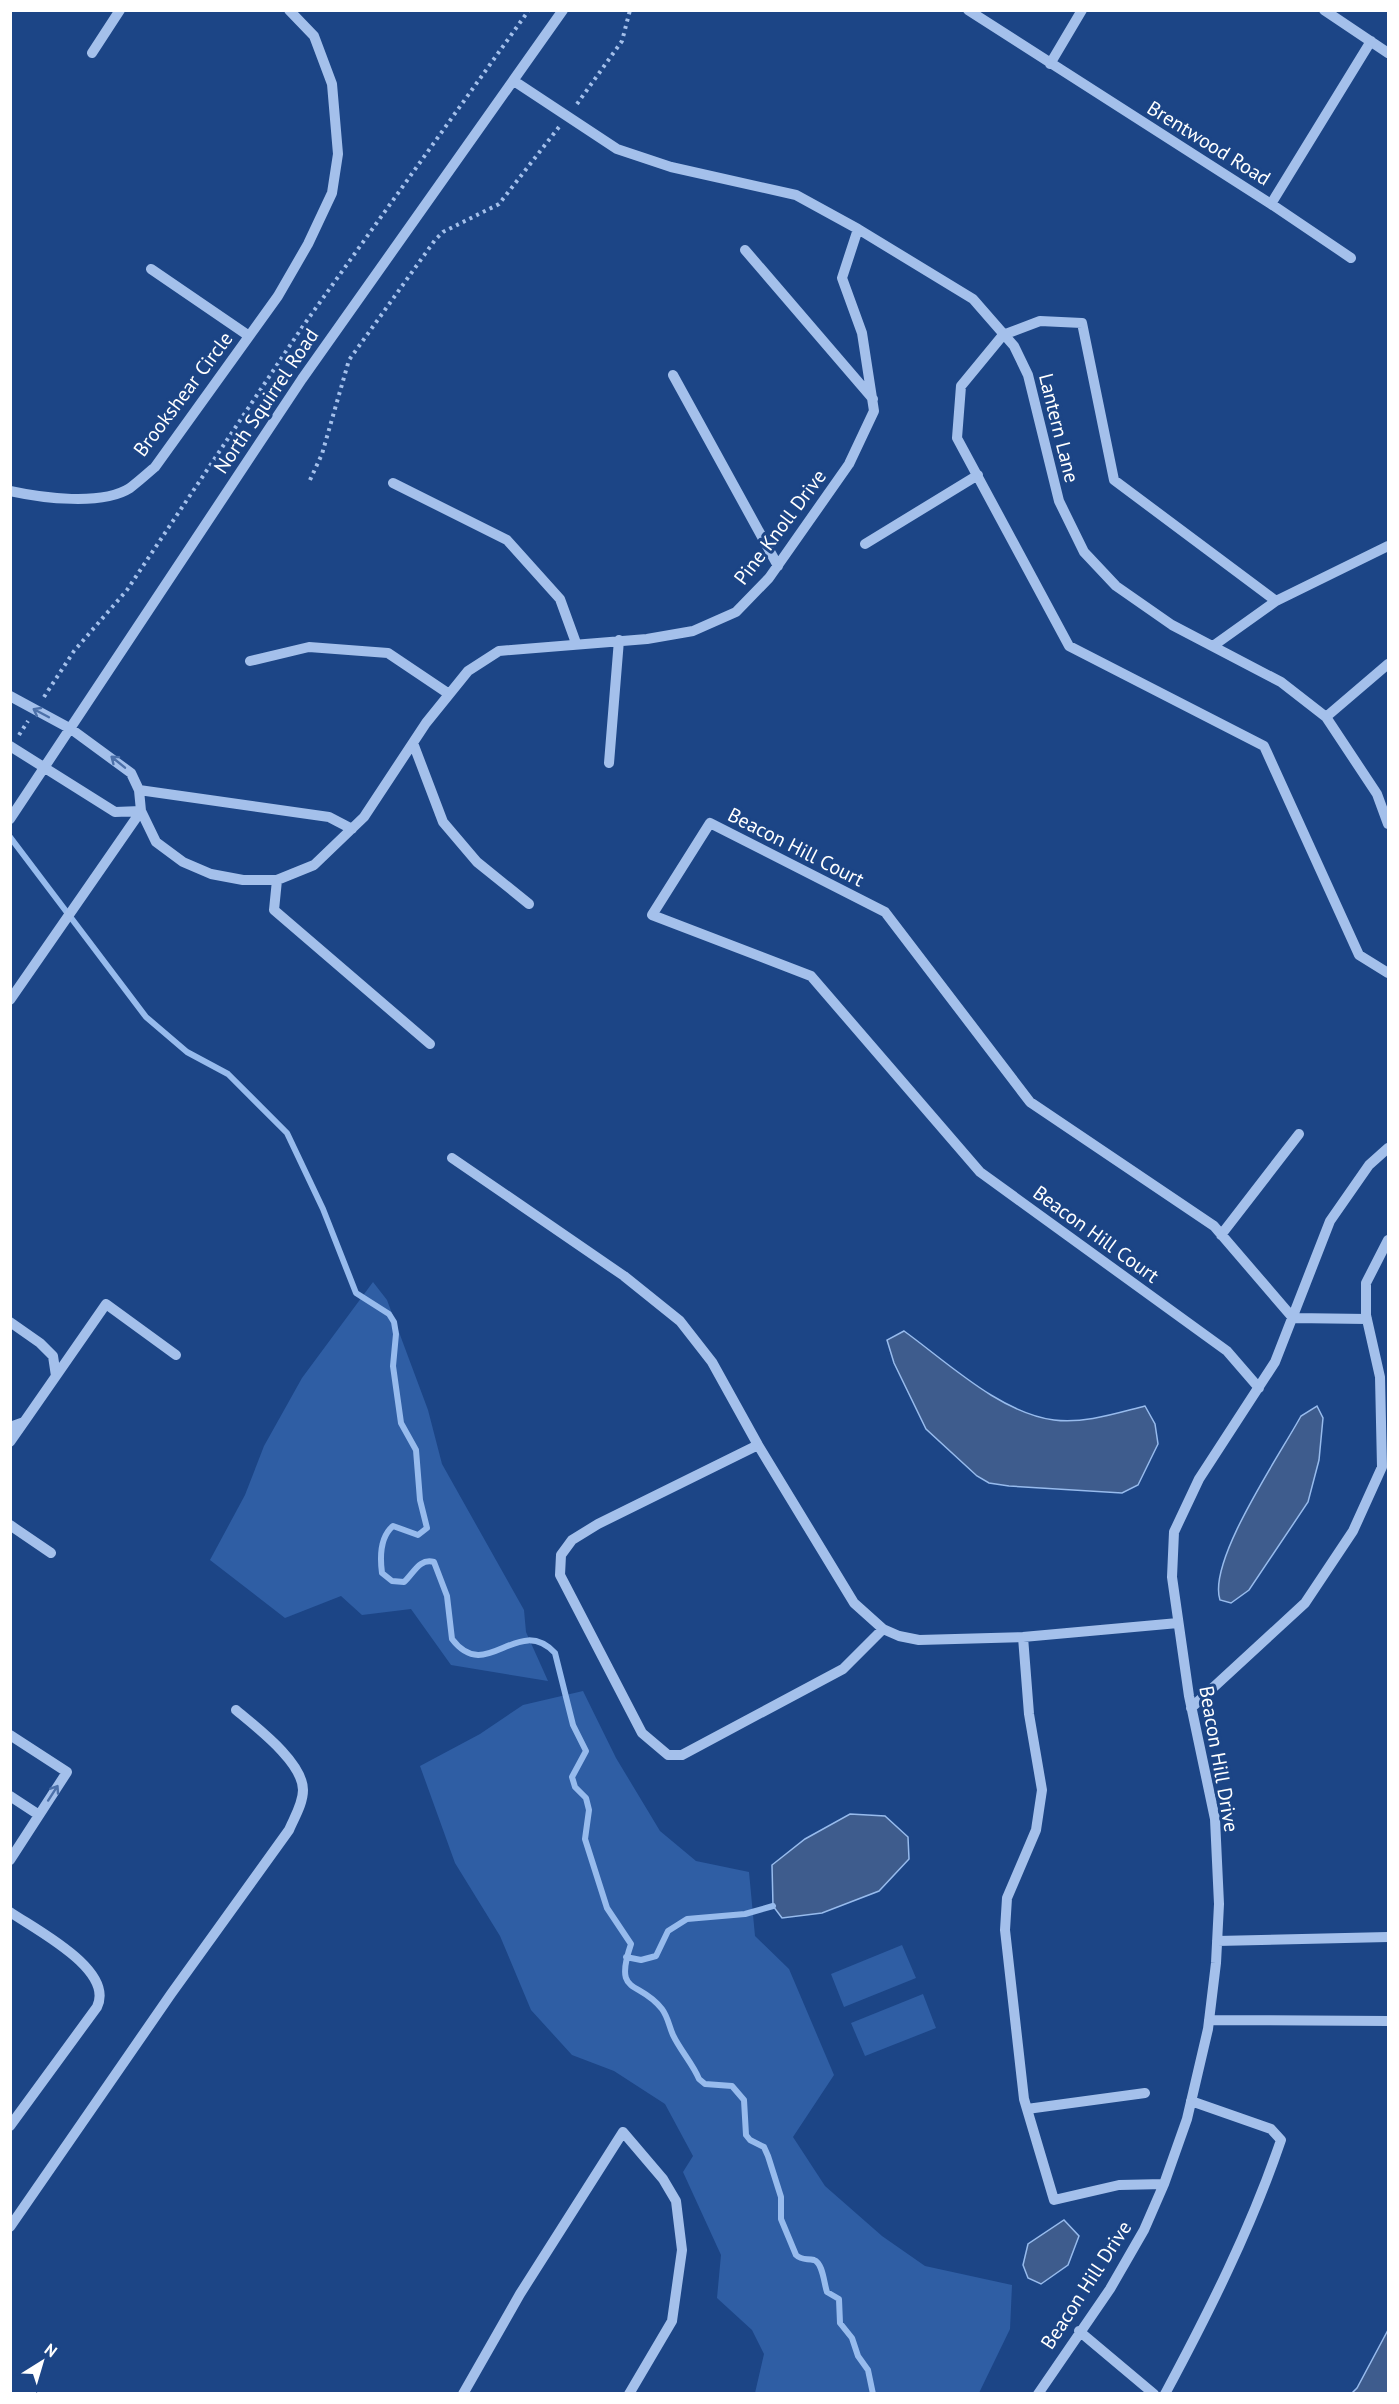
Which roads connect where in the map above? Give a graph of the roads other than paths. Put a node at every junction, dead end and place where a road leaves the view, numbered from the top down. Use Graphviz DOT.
graph roads {
  1 [pos="120,10"];
  2 [pos="289,10"];
  3 [pos="563,10"];
  4 [pos="968,10"];
  5 [pos="1082,10"];
  6 [pos="1324,10"];
  7 [pos="1371,41"];
  8 [pos="92,53"];
  9 [pos="1389,53"];
  10 [pos="1050,64"];
  11 [pos="514,81"];
  12 [pos="1271,204"];
  13 [pos="858,229"];
  14 [pos="745,250"];
  15 [pos="1351,258"];
  16 [pos="151,269"];
  17 [pos="1003,335"];
  18 [pos="249,336"];
  19 [pos="674,375"];
  20 [pos="874,399"];
  21 [pos="978,476"];
  22 [pos="393,483"];
  23 [pos="10,491"];
  24 [pos="865,544"];
  25 [pos="1389,546"];
  26 [pos="778,566"];
  27 [pos="1276,601"];
  28 [pos="619,640"];
  29 [pos="576,644"];
  30 [pos="1213,646"];
  31 [pos="250,661"];
  32 [pos="1389,664"];
  33 [pos="449,694"];
  34 [pos="10,696"];
  35 [pos="1326,717"];
  36 [pos="71,729"];
  37 [pos="413,743"];
  38 [pos="10,746"];
  39 [pos="609,763"];
  40 [pos="46,767"];
  41 [pos="139,790"];
  42 [pos="141,811"];
  43 [pos="10,819"];
  44 [pos="1389,824"];
  45 [pos="352,829"];
  46 [pos="277,880"];
  47 [pos="529,904"];
  48 [pos="1389,973"];
  49 [pos="10,1000"];
  50 [pos="430,1044"];
  51 [pos="1299,1134"];
  52 [pos="1389,1148"];
  53 [pos="452,1158"];
  54 [pos="1221,1235"];
  55 [pos="1389,1240"];
  56 [pos="1293,1318"];
  57 [pos="1367,1319"];
  58 [pos="10,1322"];
  59 [pos="176,1355"];
  60 [pos="56,1376"];
  61 [pos="1259,1388"];
  62 [pos="24,1422"];
  63 [pos="10,1427"];
  64 [pos="10,1442"];
  65 [pos="758,1445"];
  66 [pos="10,1525"];
  67 [pos="51,1553"];
  68 [pos="1178,1623"];
  69 [pos="883,1629"];
  70 [pos="1023,1637"];
  71 [pos="1191,1708"];
  72 [pos="236,1710"];
  73 [pos="10,1735"];
  74 [pos="10,1796"];
  75 [pos="39,1815"];
  76 [pos="10,1860"];
  77 [pos="10,1912"];
  78 [pos="1389,1937"];
  79 [pos="1217,1941"];
  80 [pos="1209,2020"];
  81 [pos="1389,2021"];
  82 [pos="1145,2093"];
  83 [pos="1191,2101"];
  84 [pos="1027,2109"];
  85 [pos="10,2126"];
  86 [pos="1164,2184"];
  87 [pos="10,2227"];
  88 [pos="1079,2331"];
  89 [pos="463,2394"];
  90 [pos="629,2394"];
  91 [pos="1038,2394"];
  92 [pos="1154,2394"];
  93 [pos="1165,2394"];
  1 -- 8 [label="street"];
  2 -- 18 [label="street, Brookshear Circle"];
  3 -- 11 [label="street, North Squirrel Road"];
  4 -- 10 [label="street, Brentwood Road"];
  5 -- 10 [label="street"];
  6 -- 7 [label="street"];
  7 -- 9 [label="street"];
  7 -- 12 [label="street, Brentwood Road"];
  10 -- 12 [label="street, Brentwood Road"];
  11 -- 13 [label="street"];
  11 -- 36 [label="street, North Squirrel Road"];
  12 -- 15 [label="street"];
  13 -- 17 [label="street, Lantern Lane"];
  13 -- 20 [label="street, Pine Knoll Drive"];
  14 -- 20 [label="street"];
  16 -- 18 [label="street, Brookshear Circle"];
  17 -- 21 [label="street"];
  17 -- 27 [label="street"];
  17 -- 30 [label="street, Lantern Lane"];
  18 -- 23 [label="street, Brookshear Circle"];
  19 -- 26 [label="street"];
  20 -- 26 [label="street, Pine Knoll Drive"];
  21 -- 24 [label="street"];
  21 -- 48 [label="street"];
  22 -- 29 [label="street"];
  25 -- 27 [label="street"];
  26 -- 28 [label="street, Pine Knoll Drive"];
  27 -- 30 [label="street"];
  28 -- 29 [label="street, Pine Knoll Drive"];
  28 -- 39 [label="street"];
  29 -- 33 [label="street, Pine Knoll Drive"];
  30 -- 35 [label="street, Lantern Lane"];
  31 -- 33 [label="street"];
  32 -- 35 [label="street"];
  33 -- 37 [label="street, Pine Knoll Drive"];
  36 -- 34 [label="street, Pine Knoll Drive, one-way"];
  35 -- 44 [label="street, Lantern Lane"];
  36 -- 40 [label="street, North Squirrel Road"];
  41 -- 36 [label="street, Pine Knoll Drive, one-way"];
  37 -- 45 [label="street, Pine Knoll Drive"];
  37 -- 47 [label="street"];
  38 -- 40 [label="street"];
  40 -- 42 [label="street"];
  40 -- 43 [label="street, North Squirrel Road"];
  41 -- 42 [label="street, Pine Knoll Drive"];
  41 -- 45 [label="street"];
  42 -- 46 [label="street, Pine Knoll Drive"];
  42 -- 49 [label="street"];
  45 -- 46 [label="street, Pine Knoll Drive"];
  46 -- 50 [label="street"];
  51 -- 54 [label="street"];
  52 -- 56 [label="street, Beacon Hill Drive"];
  53 -- 65 [label="street"];
  54 -- 56 [label="street, Beacon Hill Court"];
  54 -- 61 [label="street, Beacon Hill Court"];
  55 -- 57 [label="street"];
  56 -- 57 [label="street"];
  56 -- 61 [label="street, Beacon Hill Drive"];
  57 -- 71 [label="street"];
  58 -- 60 [label="street"];
  59 -- 60 [label="street"];
  60 -- 62 [label="street"];
  61 -- 68 [label="street, Beacon Hill Drive"];
  62 -- 63 [label="street"];
  62 -- 64 [label="street"];
  65 -- 69 [label="street"];
  65 -- 69 [label="street"];
  66 -- 67 [label="street"];
  68 -- 70 [label="street"];
  68 -- 71 [label="street, Beacon Hill Drive"];
  69 -- 70 [label="street"];
  70 -- 84 [label="street"];
  71 -- 79 [label="street, Beacon Hill Drive"];
  72 -- 87 [label="street"];
  75 -- 73 [label="street, one-way"];
  74 -- 75 [label="street"];
  75 -- 76 [label="street"];
  77 -- 85 [label="street"];
  78 -- 79 [label="street"];
  79 -- 80 [label="street, Beacon Hill Drive"];
  80 -- 81 [label="street"];
  80 -- 83 [label="street, Beacon Hill Drive"];
  82 -- 84 [label="street"];
  83 -- 86 [label="street, Beacon Hill Drive"];
  83 -- 93 [label="street"];
  84 -- 86 [label="street"];
  86 -- 88 [label="street, Beacon Hill Drive"];
  88 -- 91 [label="street, Beacon Hill Drive"];
  88 -- 92 [label="street"];
  89 -- 90 [label="street"];
}
